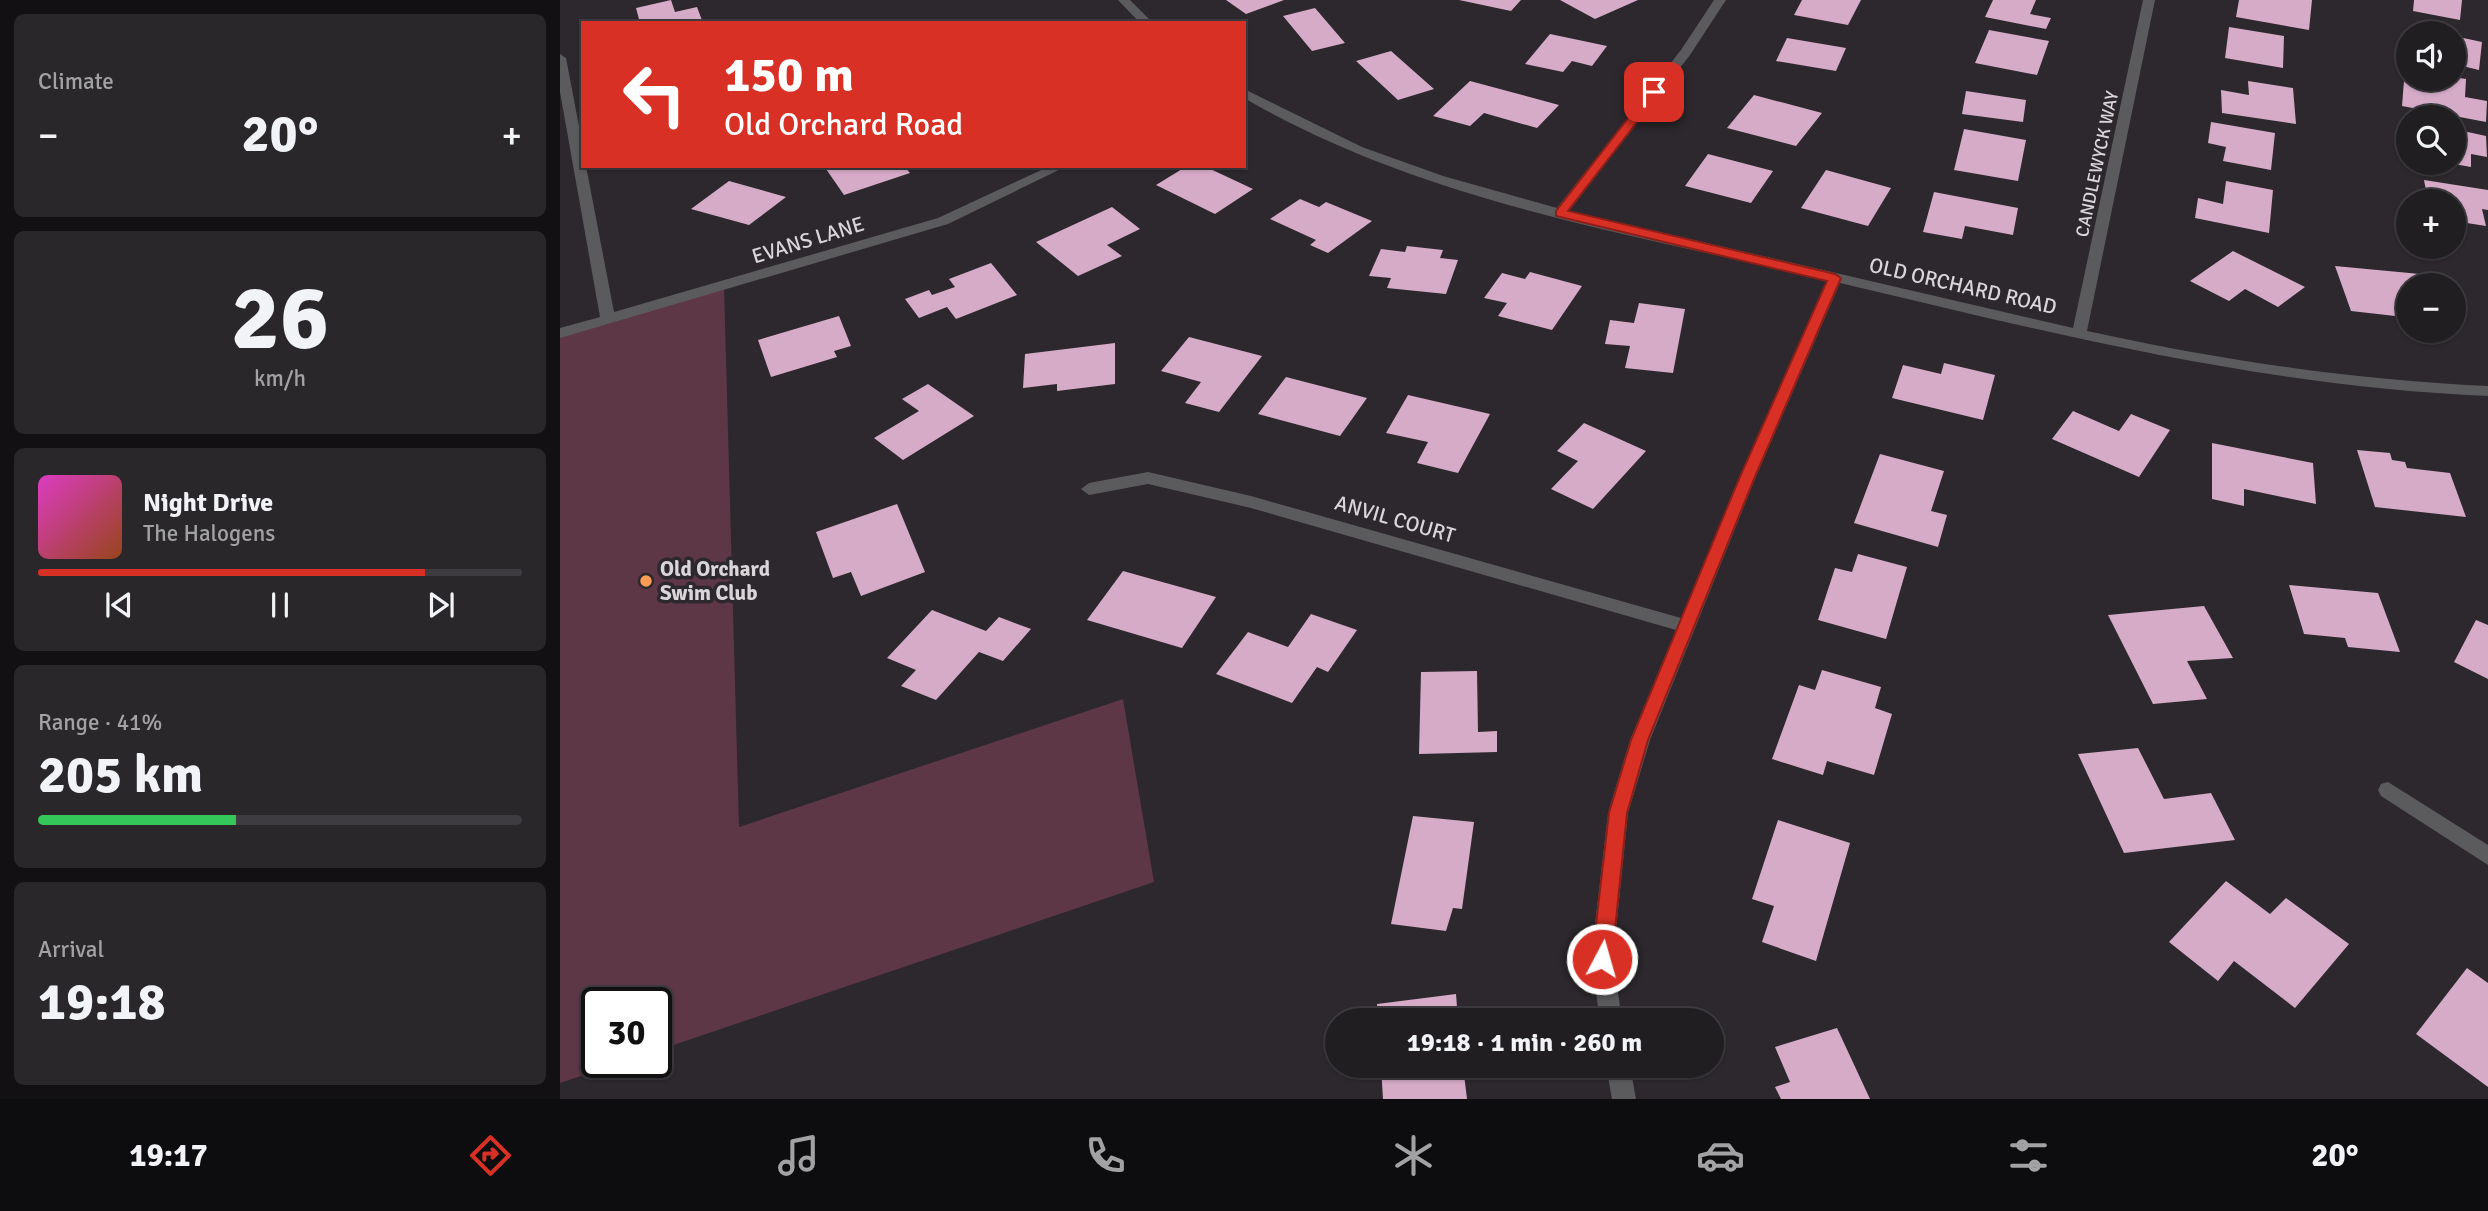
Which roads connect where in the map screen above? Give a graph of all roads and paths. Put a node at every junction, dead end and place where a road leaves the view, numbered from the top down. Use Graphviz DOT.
graph roads {
  1 [pos="1124,0"];
  2 [pos="1720,0"];
  3 [pos="2149,0"];
  4 [pos="1145,21"];
  5 [pos="560,58"];
  6 [pos="1246,94"];
  7 [pos="1057,168"];
  8 [pos="1560,213"];
  9 [pos="1835,278"];
  10 [pos="608,321"];
  11 [pos="560,333"];
  12 [pos="2079,335"];
  13 [pos="2488,391"];
  14 [pos="1089,489"];
  15 [pos="1686,626"];
  16 [pos="2388,790"];
  17 [pos="2488,856"];
  18 [pos="1609,1008"];
  19 [pos="1620,1078"];
  20 [pos="1624,1099"];
  1 -- 4 [label="street"];
  2 -- 8 [label="street"];
  3 -- 12 [label="street, CANDLEWYCK WAY"];
  5 -- 10 [label="street"];
  6 -- 8 [label="street, OLD ORCHARD ROAD"];
  7 -- 10 [label="street, EVANS LANE"];
  8 -- 9 [label="street, OLD ORCHARD ROAD"];
  9 -- 12 [label="street, OLD ORCHARD ROAD"];
  9 -- 15 [label="street"];
  10 -- 11 [label="street, EVANS LANE"];
  12 -- 13 [label="street, OLD ORCHARD ROAD"];
  14 -- 15 [label="street, ANVIL COURT"];
  15 -- 18 [label="street"];
  16 -- 17 [label="street"];
  19 -- 20 [label="street"];
}
